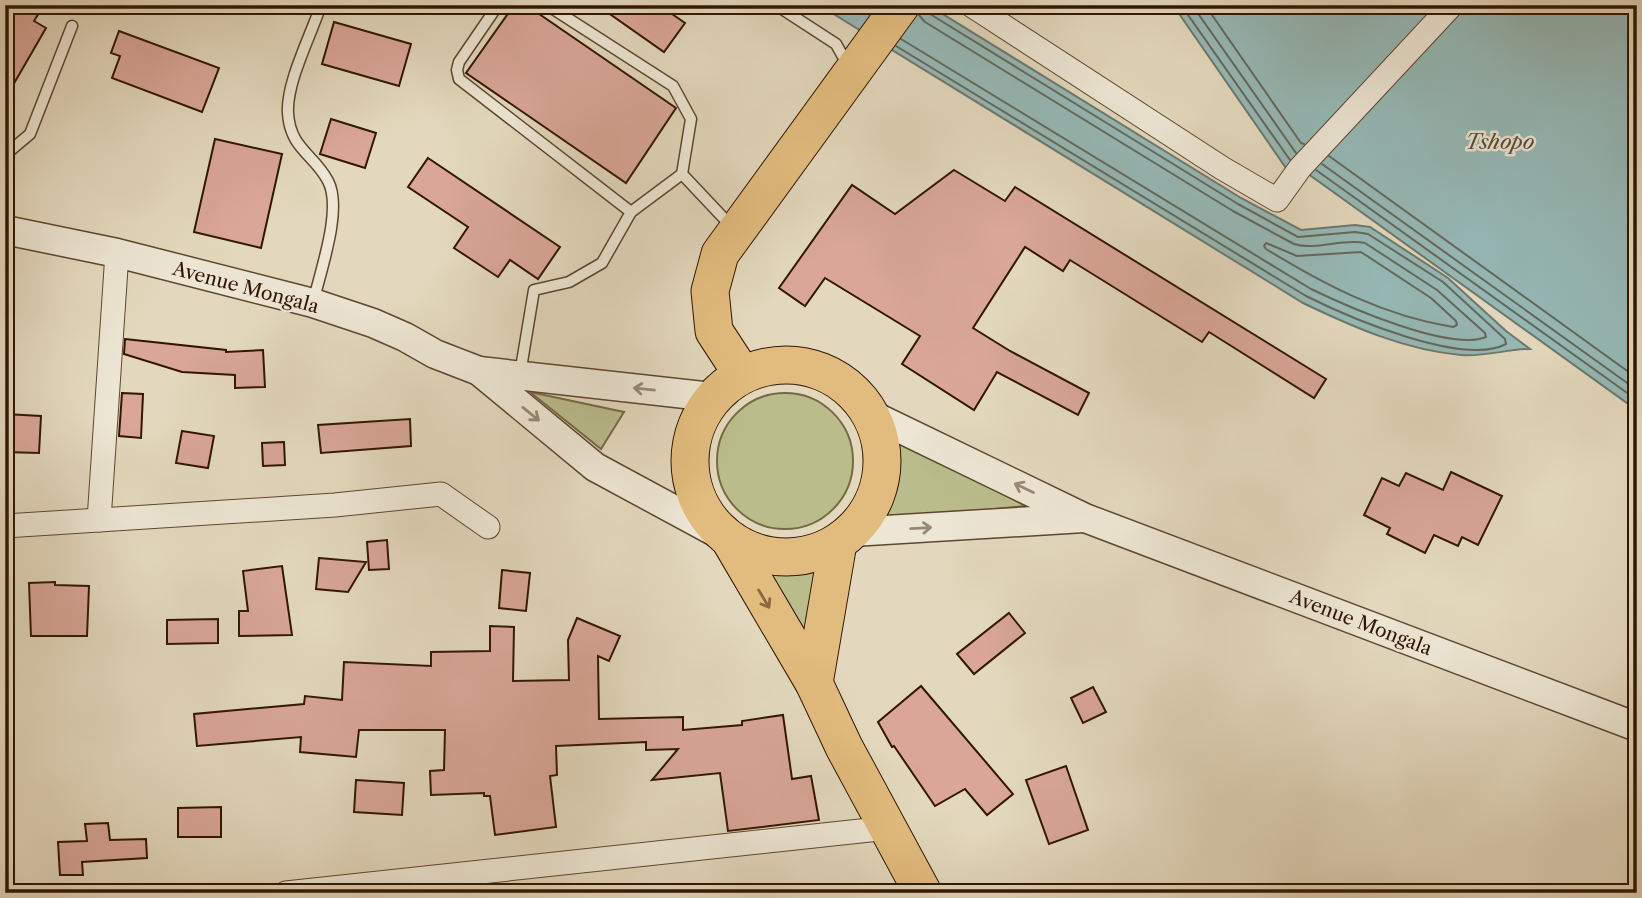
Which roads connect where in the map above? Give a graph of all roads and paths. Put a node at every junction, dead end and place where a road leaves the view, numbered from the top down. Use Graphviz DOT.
graph roads {
  1 [pos="321,5"];
  2 [pos="498,5"];
  3 [pos="547,5"];
  4 [pos="776,5"];
  5 [pos="901,5"];
  6 [pos="971,5"];
  7 [pos="1452,5"];
  8 [pos="72,26"];
  9 [pos="846,82"];
  10 [pos="5,155"];
  11 [pos="682,174"];
  12 [pos="631,212"];
  13 [pos="5,230"];
  14 [pos="736,232"];
  15 [pos="117,253"];
  16 [pos="313,303"];
  17 [pos="479,371"];
  18 [pos="742,374"];
  19 [pos="520,376"];
  20 [pos="712,397"];
  21 [pos="872,415"];
  22 [pos="1085,518"];
  23 [pos="99,520"];
  24 [pos="5,526"];
  25 [pos="488,527"];
  26 [pos="845,537"];
  27 [pos="730,540"];
  28 [pos="814,683"];
  29 [pos="1637,727"];
  30 [pos="888,828"];
  31 [pos="286,893"];
  32 [pos="923,893"];
  1 -- 16 [label="lane"];
  2 -- 12 [label="lane"];
  3 -- 11 [label="lane"];
  4 -- 9 [label="lane"];
  5 -- 9 [label="highway"];
  6 -- 7 [label="street"];
  8 -- 10 [label="lane"];
  9 -- 14 [label="highway"];
  11 -- 12 [label="lane"];
  11 -- 14 [label="lane"];
  12 -- 19 [label="lane"];
  13 -- 15 [label="street, Avenue Mongala"];
  14 -- 18 [label="highway"];
  15 -- 16 [label="street, Avenue Mongala"];
  15 -- 23 [label="street"];
  16 -- 17 [label="street, Avenue Mongala"];
  17 -- 19 [label="street"];
  17 -- 27 [label="street, one-way"];
  18 -- 20 [label="highway"];
  18 -- 21 [label="highway"];
  20 -- 19 [label="street, one-way"];
  20 -- 27 [label="highway"];
  22 -- 21 [label="street, Avenue Mongala, one-way"];
  21 -- 26 [label="highway"];
  26 -- 22 [label="street, one-way"];
  22 -- 29 [label="street, Avenue Mongala"];
  23 -- 24 [label="street"];
  23 -- 25 [label="street"];
  26 -- 27 [label="highway"];
  26 -- 28 [label="highway"];
  27 -- 28 [label="highway, one-way"];
  28 -- 30 [label="highway"];
  30 -- 31 [label="street"];
  30 -- 32 [label="highway"];
}
